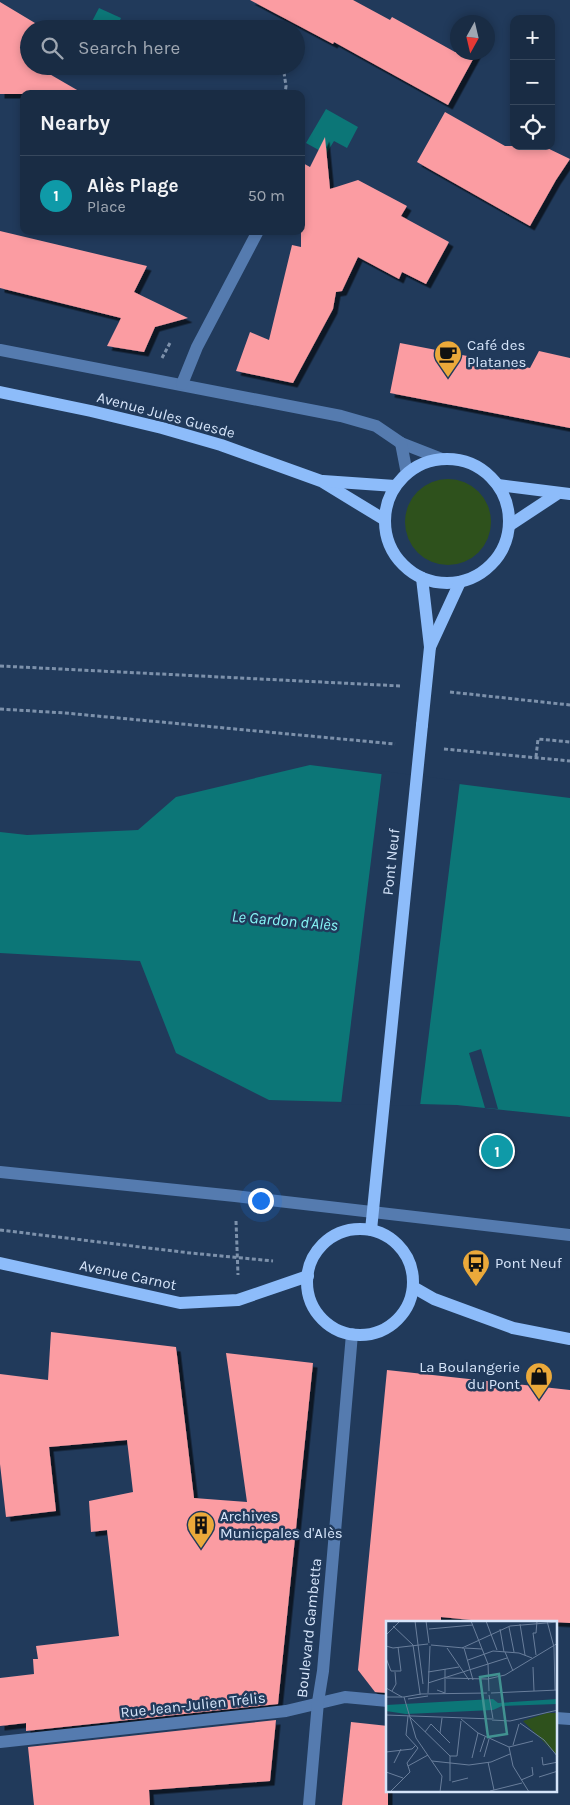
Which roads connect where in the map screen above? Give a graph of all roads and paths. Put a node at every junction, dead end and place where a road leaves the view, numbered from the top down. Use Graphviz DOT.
graph roads {
  1 [pos="284,75"];
  2 [pos="286,90"];
  3 [pos="256,235"];
  4 [pos="0,350"];
  5 [pos="182,384"];
  6 [pos="0,392"];
  7 [pos="401,443"];
  8 [pos="442,459"];
  9 [pos="407,474"];
  10 [pos="321,481"];
  11 [pos="498,485"];
  12 [pos="395,486"];
  13 [pos="557,494"];
  14 [pos="570,494"];
  15 [pos="385,520"];
  16 [pos="510,525"];
  17 [pos="422,578"];
  18 [pos="460,582"];
  19 [pos="430,648"];
  20 [pos="0,666"];
  21 [pos="425,689"];
  22 [pos="570,705"];
  23 [pos="0,708"];
  24 [pos="570,742"];
  25 [pos="402,745"];
  26 [pos="440,748"];
  27 [pos="536,757"];
  28 [pos="570,761"];
  29 [pos="0,1172"];
  30 [pos="235,1196"];
  31 [pos="0,1230"];
  32 [pos="370,1230"];
  33 [pos="570,1235"];
  34 [pos="238,1257"];
  35 [pos="0,1263"];
  36 [pos="310,1270"];
  37 [pos="413,1287"];
  38 [pos="238,1300"];
  39 [pos="352,1334"];
  40 [pos="570,1340"];
  41 [pos="386,1701"];
  42 [pos="318,1702"];
  43 [pos="0,1742"];
  44 [pos="309,1805"];
  1 -- 2 [label="path"];
  3 -- 5 [label="street"];
  4 -- 5 [label="street"];
  5 -- 7 [label="street"];
  6 -- 10 [label="main road, Avenue Jules Guesde"];
  7 -- 8 [label="street"];
  7 -- 9 [label="street"];
  8 -- 9 [label="main road"];
  8 -- 11 [label="main road"];
  9 -- 12 [label="main road"];
  10 -- 12 [label="main road, Avenue Jules Guesde"];
  10 -- 15 [label="main road, Avenue Jules Guesde"];
  11 -- 13 [label="main road"];
  11 -- 16 [label="main road"];
  12 -- 15 [label="main road"];
  13 -- 14 [label="main road"];
  13 -- 16 [label="main road"];
  15 -- 17 [label="main road"];
  16 -- 18 [label="main road"];
  17 -- 18 [label="main road"];
  17 -- 19 [label="main road, Pont Neuf"];
  18 -- 19 [label="main road, Pont Neuf"];
  19 -- 21 [label="main road, Pont Neuf"];
  20 -- 21 [label="path"];
  21 -- 22 [label="path"];
  21 -- 32 [label="main road, Pont Neuf, bridge"];
  23 -- 25 [label="path"];
  24 -- 27 [label="path"];
  26 -- 27 [label="path"];
  27 -- 28 [label="path"];
  29 -- 30 [label="street"];
  30 -- 33 [label="street"];
  30 -- 34 [label="path"];
  31 -- 34 [label="path"];
  32 -- 36 [label="main road"];
  32 -- 37 [label="main road"];
  34 -- 36 [label="path"];
  34 -- 38 [label="path"];
  35 -- 38 [label="main road, Avenue Carnot"];
  36 -- 38 [label="main road, Avenue Carnot"];
  36 -- 39 [label="main road"];
  37 -- 39 [label="main road"];
  37 -- 40 [label="main road"];
  39 -- 42 [label="street, Boulevard Gambetta"];
  41 -- 42 [label="street, Rue Jean-Julien Trélis"];
  42 -- 43 [label="street, Rue Jean-Julien Trélis"];
  42 -- 44 [label="street, Boulevard Gambetta"];
}
